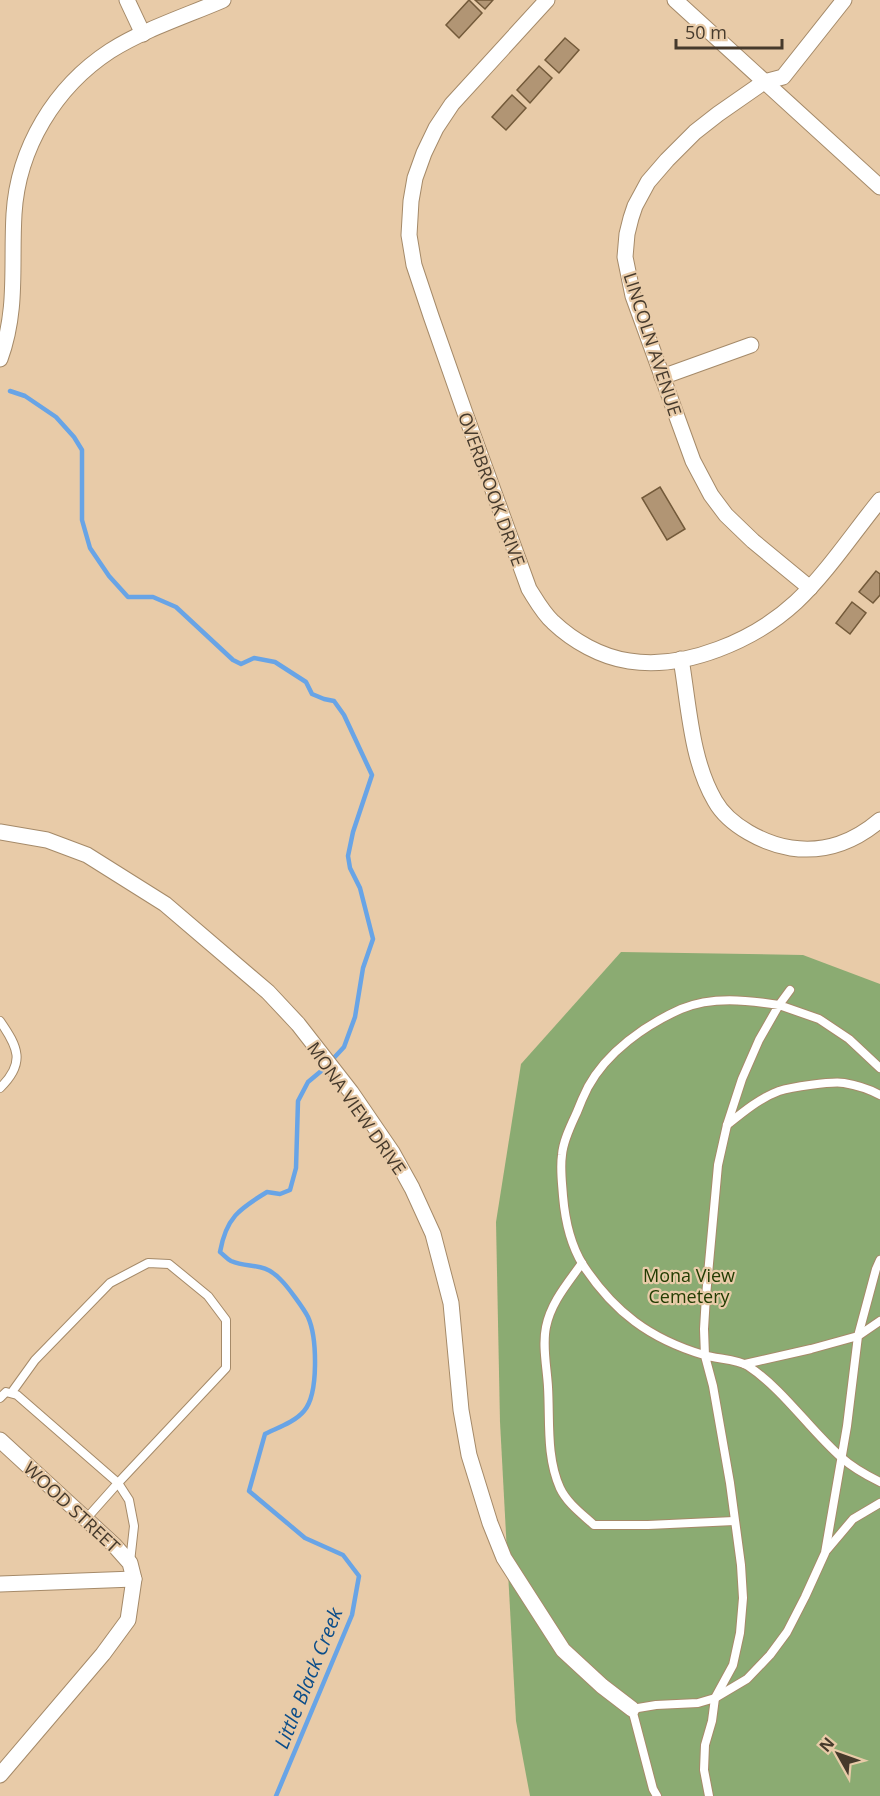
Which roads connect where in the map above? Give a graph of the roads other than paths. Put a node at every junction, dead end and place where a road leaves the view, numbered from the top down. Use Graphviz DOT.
graph roads {
  1 [pos="127,0"];
  2 [pos="223,0"];
  3 [pos="547,0"];
  4 [pos="675,0"];
  5 [pos="844,0"];
  6 [pos="143,34"];
  7 [pos="764,82"];
  8 [pos="880,187"];
  9 [pos="751,345"];
  10 [pos="0,359"];
  11 [pos="662,377"];
  12 [pos="880,500"];
  13 [pos="810,588"];
  14 [pos="681,659"];
  15 [pos="880,820"];
  16 [pos="0,832"];
  17 [pos="790,990"];
  18 [pos="779,1005"];
  19 [pos="0,1021"];
  20 [pos="880,1068"];
  21 [pos="0,1088"];
  22 [pos="880,1095"];
  23 [pos="727,1125"];
  24 [pos="880,1260"];
  25 [pos="582,1263"];
  26 [pos="880,1321"];
  27 [pos="858,1336"];
  28 [pos="705,1356"];
  29 [pos="745,1364"];
  30 [pos="12,1392"];
  31 [pos="0,1398"];
  32 [pos="0,1440"];
  33 [pos="841,1457"];
  34 [pos="880,1482"];
  35 [pos="118,1484"];
  36 [pos="880,1503"];
  37 [pos="86,1518"];
  38 [pos="734,1521"];
  39 [pos="825,1553"];
  40 [pos="130,1563"];
  41 [pos="134,1579"];
  42 [pos="0,1584"];
  43 [pos="715,1698"];
  44 [pos="632,1709"];
  45 [pos="0,1775"];
  46 [pos="654,1794"];
  47 [pos="709,1796"];
  1 -- 6 [label="street"];
  2 -- 6 [label="street"];
  3 -- 14 [label="street, OVERBROOK DRIVE"];
  4 -- 7 [label="street"];
  5 -- 7 [label="street, LINCOLN AVENUE"];
  6 -- 10 [label="street"];
  7 -- 8 [label="street"];
  7 -- 11 [label="street, LINCOLN AVENUE"];
  9 -- 11 [label="street"];
  11 -- 13 [label="street, LINCOLN AVENUE"];
  12 -- 13 [label="street, OVERBROOK DRIVE"];
  13 -- 14 [label="street, OVERBROOK DRIVE"];
  14 -- 15 [label="street"];
  16 -- 44 [label="street, MONA VIEW DRIVE"];
  17 -- 18 [label="lane"];
  18 -- 20 [label="lane"];
  18 -- 23 [label="lane"];
  18 -- 25 [label="lane"];
  19 -- 21 [label="lane"];
  22 -- 23 [label="lane"];
  23 -- 28 [label="lane"];
  24 -- 27 [label="lane"];
  25 -- 28 [label="lane"];
  25 -- 38 [label="lane"];
  26 -- 27 [label="lane"];
  27 -- 29 [label="lane"];
  27 -- 33 [label="lane"];
  28 -- 29 [label="lane"];
  28 -- 38 [label="lane"];
  29 -- 33 [label="lane"];
  30 -- 31 [label="lane"];
  30 -- 35 [label="lane"];
  30 -- 35 [label="lane"];
  32 -- 37 [label="street, WOOD STREET"];
  33 -- 34 [label="lane"];
  33 -- 39 [label="lane"];
  35 -- 37 [label="lane"];
  35 -- 40 [label="lane"];
  36 -- 39 [label="lane"];
  37 -- 40 [label="street, WOOD STREET"];
  38 -- 43 [label="lane"];
  39 -- 43 [label="lane"];
  40 -- 41 [label="street, WOOD STREET"];
  41 -- 42 [label="street"];
  41 -- 45 [label="street"];
  43 -- 44 [label="lane"];
  43 -- 47 [label="lane"];
  44 -- 46 [label="lane"];
}
